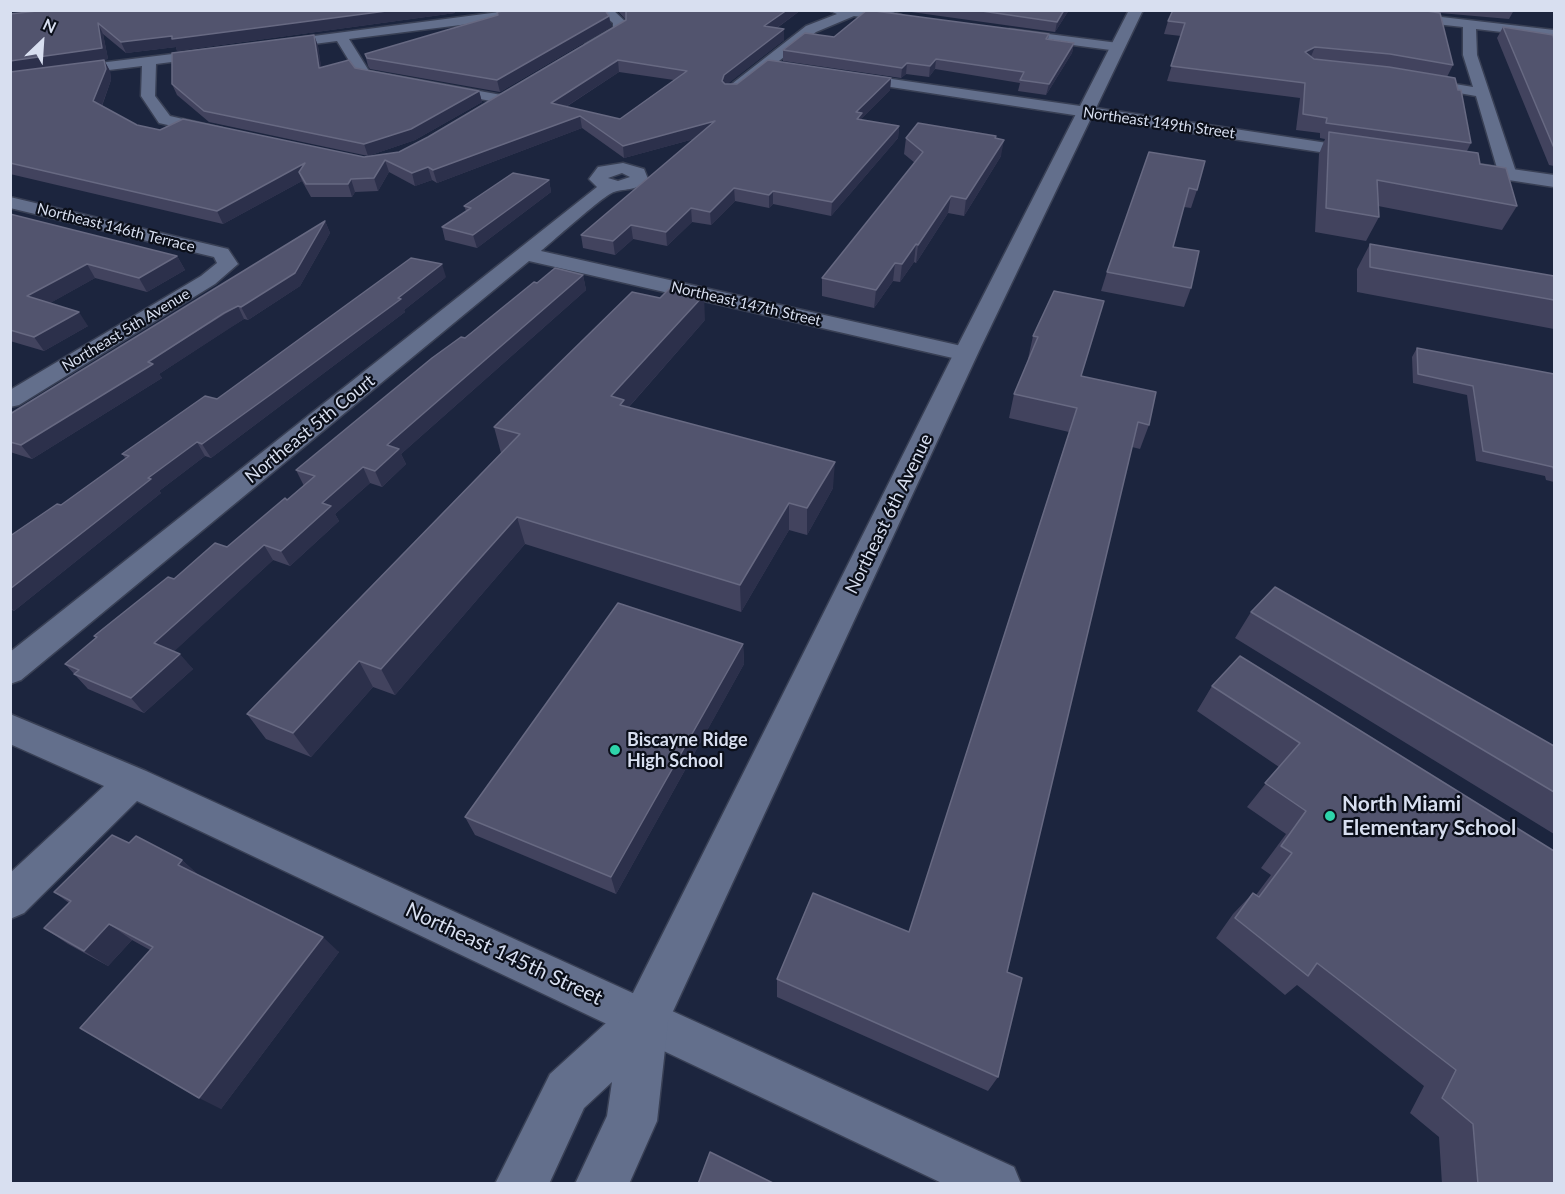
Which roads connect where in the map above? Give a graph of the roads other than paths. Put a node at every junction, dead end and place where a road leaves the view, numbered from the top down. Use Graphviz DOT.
graph roads {
  1 [pos="548,10"];
  2 [pos="604,10"];
  3 [pos="834,10"];
  4 [pos="1136,10"];
  5 [pos="1344,10"];
  6 [pos="851,13"];
  7 [pos="491,14"];
  8 [pos="919,21"];
  9 [pos="1469,25"];
  10 [pos="998,32"];
  11 [pos="1554,34"];
  12 [pos="342,37"];
  13 [pos="262,46"];
  14 [pos="1118,47"];
  15 [pos="228,51"];
  16 [pos="580,53"];
  17 [pos="149,61"];
  18 [pos="764,64"];
  19 [pos="787,68"];
  20 [pos="833,75"];
  21 [pos="10,78"];
  22 [pos="1405,79"];
  23 [pos="731,91"];
  24 [pos="1483,93"];
  25 [pos="483,111"];
  26 [pos="1087,112"];
  27 [pos="232,135"];
  28 [pos="1386,156"];
  29 [pos="1442,165"];
  30 [pos="1508,174"];
  31 [pos="1554,182"];
  32 [pos="609,186"];
  33 [pos="10,202"];
  34 [pos="221,253"];
  35 [pos="526,254"];
  36 [pos="966,354"];
  37 [pos="17,390"];
  38 [pos="10,671"];
  39 [pos="10,728"];
  40 [pos="133,782"];
  41 [pos="10,900"];
  42 [pos="645,1020"];
  43 [pos="521,1184"];
  44 [pos="601,1184"];
  45 [pos="996,1184"];
  1 -- 7 [label="street"];
  2 -- 16 [label="street"];
  3 -- 6 [label="street"];
  4 -- 14 [label="main road, Northeast 6th Avenue"];
  5 -- 9 [label="street"];
  6 -- 8 [label="street"];
  6 -- 18 [label="street"];
  7 -- 12 [label="street"];
  9 -- 11 [label="street"];
  9 -- 24 [label="street"];
  10 -- 14 [label="street"];
  12 -- 13 [label="street"];
  12 -- 25 [label="street"];
  14 -- 26 [label="main road, Northeast 6th Avenue"];
  15 -- 17 [label="street"];
  17 -- 21 [label="street"];
  17 -- 27 [label="street"];
  18 -- 19 [label="street"];
  18 -- 23 [label="street"];
  20 -- 26 [label="street, Northeast 149th Street"];
  22 -- 24 [label="street"];
  24 -- 30 [label="street"];
  26 -- 28 [label="main road, Northeast 149th Street"];
  26 -- 36 [label="main road, Northeast 6th Avenue"];
  29 -- 30 [label="main road"];
  30 -- 31 [label="main road"];
  32 -- 35 [label="street, Northeast 5th Court"];
  33 -- 34 [label="street, Northeast 146th Terrace"];
  34 -- 37 [label="street, Northeast 5th Avenue"];
  35 -- 36 [label="street, Northeast 147th Street"];
  35 -- 38 [label="street, Northeast 5th Court"];
  36 -- 42 [label="main road, Northeast 6th Avenue"];
  39 -- 40 [label="street, Northeast 145th Street"];
  40 -- 41 [label="street"];
  40 -- 42 [label="street, Northeast 145th Street"];
  42 -- 43 [label="main road, Northeast 6th Avenue"];
  42 -- 44 [label="main road, Northeast 6th Avenue"];
  42 -- 45 [label="street, Northeast 145th Street"];
}
